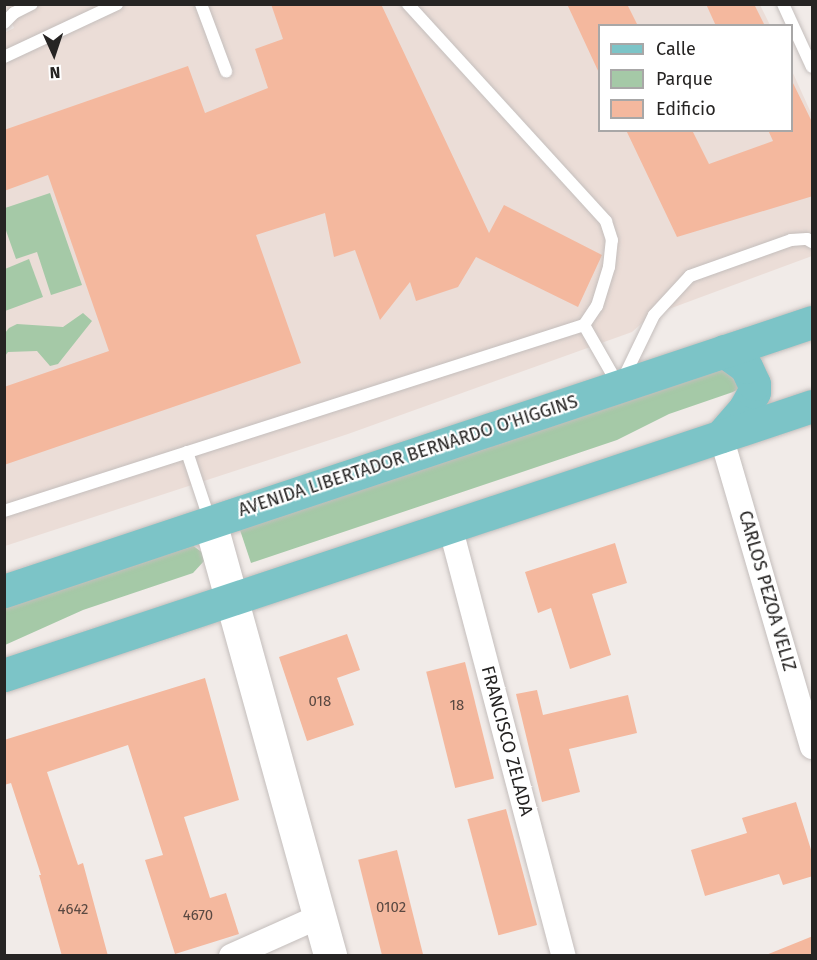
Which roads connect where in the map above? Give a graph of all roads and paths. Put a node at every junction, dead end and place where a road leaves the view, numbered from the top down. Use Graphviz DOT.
graph roads {
  1 [pos="32,4"];
  2 [pos="117,4"];
  3 [pos="201,4"];
  4 [pos="408,4"];
  5 [pos="783,4"];
  6 [pos="4,23"];
  7 [pos="793,24"];
  8 [pos="793,25"];
  9 [pos="4,57"];
  10 [pos="813,66"];
  11 [pos="226,72"];
  12 [pos="813,242"];
  13 [pos="813,322"];
  14 [pos="584,325"];
  15 [pos="724,351"];
  16 [pos="619,386"];
  17 [pos="813,406"];
  18 [pos="721,436"];
  19 [pos="187,452"];
  20 [pos="4,511"];
  21 [pos="210,522"];
  22 [pos="450,526"];
  23 [pos="4,591"];
  24 [pos="232,598"];
  25 [pos="4,675"];
  26 [pos="813,747"];
  27 [pos="318,917"];
  28 [pos="231,956"];
  29 [pos="330,956"];
  30 [pos="564,956"];
  1 -- 6 [label="lane"];
  2 -- 9 [label="lane"];
  3 -- 11 [label="lane"];
  4 -- 14 [label="lane"];
  5 -- 7 [label="lane"];
  8 -- 10 [label="lane"];
  12 -- 16 [label="lane"];
  13 -- 15 [label="main road, AVENIDA LIBERTADOR BERNARDO O'HIGGINS"];
  14 -- 16 [label="lane"];
  14 -- 19 [label="lane"];
  15 -- 16 [label="main road, AVENIDA LIBERTADOR BERNARDO O'HIGGINS"];
  15 -- 18 [label="main road"];
  16 -- 21 [label="main road, AVENIDA LIBERTADOR BERNARDO O'HIGGINS"];
  17 -- 18 [label="main road"];
  18 -- 22 [label="main road"];
  18 -- 26 [label="street, CARLOS PEZOA VELIZ"];
  19 -- 20 [label="lane"];
  19 -- 21 [label="lane"];
  21 -- 23 [label="main road, AVENIDA LIBERTADOR BERNARDO O'HIGGINS"];
  21 -- 24 [label="main road"];
  22 -- 24 [label="main road"];
  22 -- 30 [label="street, FRANCISCO ZELADA"];
  24 -- 25 [label="main road"];
  24 -- 27 [label="main road"];
  27 -- 28 [label="street"];
  27 -- 29 [label="main road"];
}
